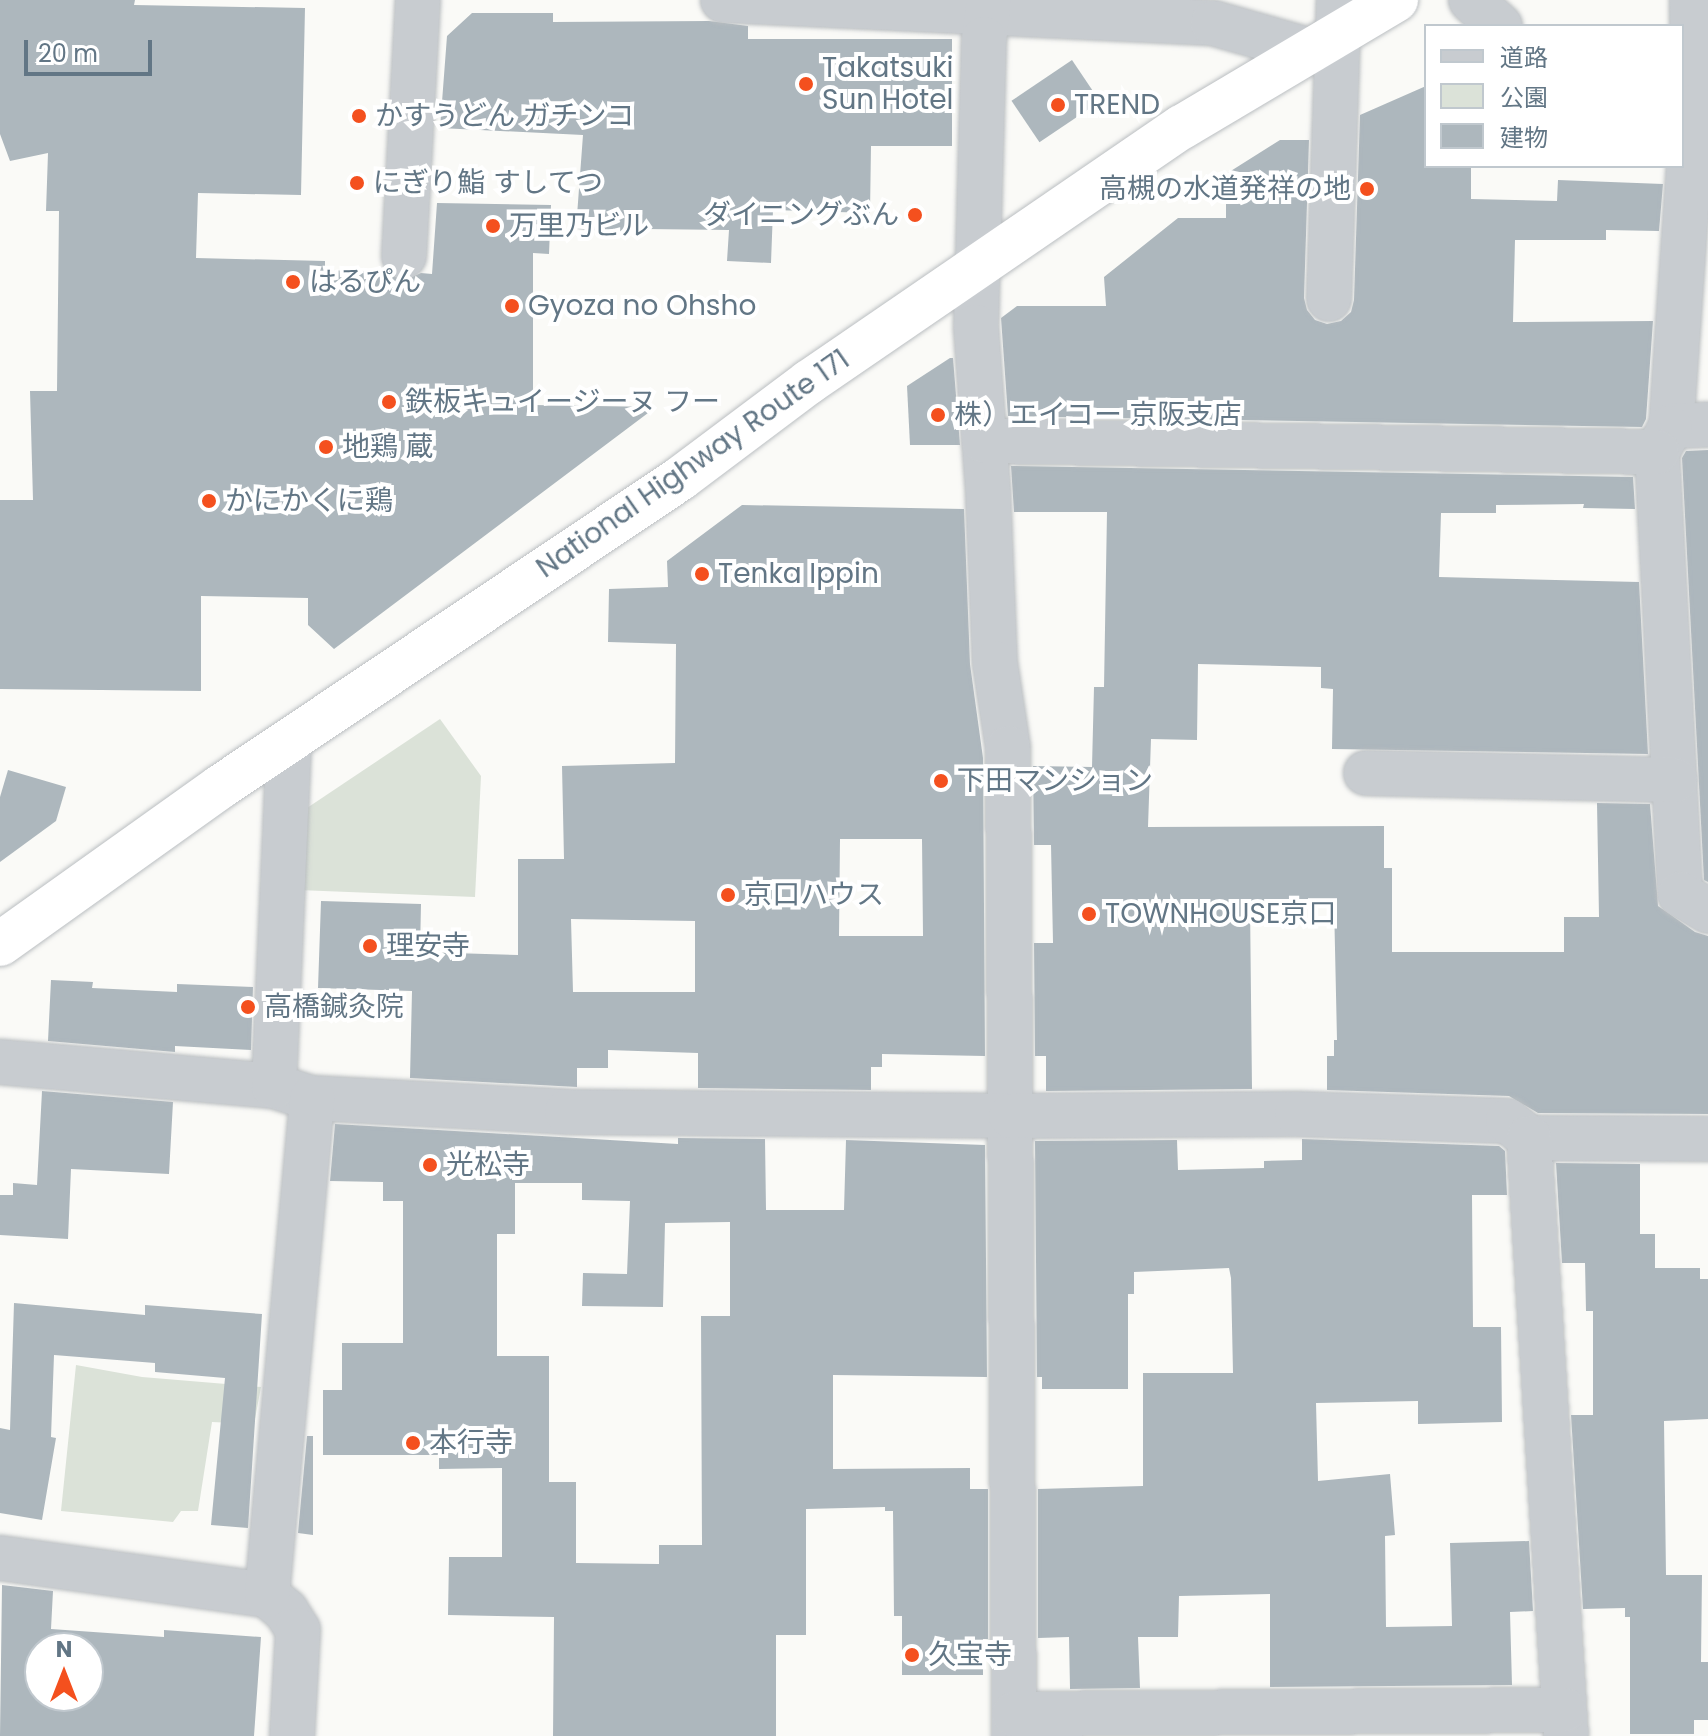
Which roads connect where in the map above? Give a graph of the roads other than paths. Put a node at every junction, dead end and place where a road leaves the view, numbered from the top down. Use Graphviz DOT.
graph roads {
  1 [pos="418,0"];
  2 [pos="723,0"];
  3 [pos="1396,0"];
  4 [pos="1471,0"];
  5 [pos="988,6"];
  6 [pos="1498,24"];
  7 [pos="1688,25"];
  8 [pos="1329,28"];
  9 [pos="1701,107"];
  10 [pos="404,256"];
  11 [pos="979,266"];
  12 [pos="1329,299"];
  13 [pos="1679,435"];
  14 [pos="984,441"];
  15 [pos="289,741"];
  16 [pos="1366,773"];
  17 [pos="1675,780"];
  18 [pos="1708,911"];
  19 [pos="0,944"];
  20 [pos="0,1062"];
  21 [pos="293,1092"];
  22 [pos="1011,1116"];
  23 [pos="1529,1138"];
  24 [pos="1708,1139"];
  25 [pos="0,1558"];
  26 [pos="267,1595"];
  27 [pos="1565,1723"];
  28 [pos="1014,1725"];
  29 [pos="292,1736"];
  1 -- 10 [label="street"];
  2 -- 5 [label="street"];
  3 -- 8 [label="highway, National Highway Route 171"];
  4 -- 6 [label="street"];
  5 -- 8 [label="street"];
  5 -- 11 [label="street"];
  7 -- 9 [label="street"];
  8 -- 11 [label="highway, National Highway Route 171"];
  8 -- 12 [label="street"];
  9 -- 13 [label="street"];
  11 -- 14 [label="street"];
  11 -- 15 [label="highway, National Highway Route 171"];
  13 -- 14 [label="street"];
  13 -- 17 [label="street"];
  14 -- 22 [label="street"];
  15 -- 19 [label="highway, National Highway Route 171"];
  15 -- 21 [label="street"];
  16 -- 17 [label="street"];
  17 -- 18 [label="street"];
  20 -- 21 [label="street"];
  21 -- 22 [label="street"];
  21 -- 26 [label="street"];
  22 -- 23 [label="street"];
  22 -- 28 [label="street"];
  23 -- 24 [label="street"];
  23 -- 27 [label="street"];
  25 -- 26 [label="street"];
  26 -- 29 [label="street"];
  27 -- 28 [label="street"];
}
